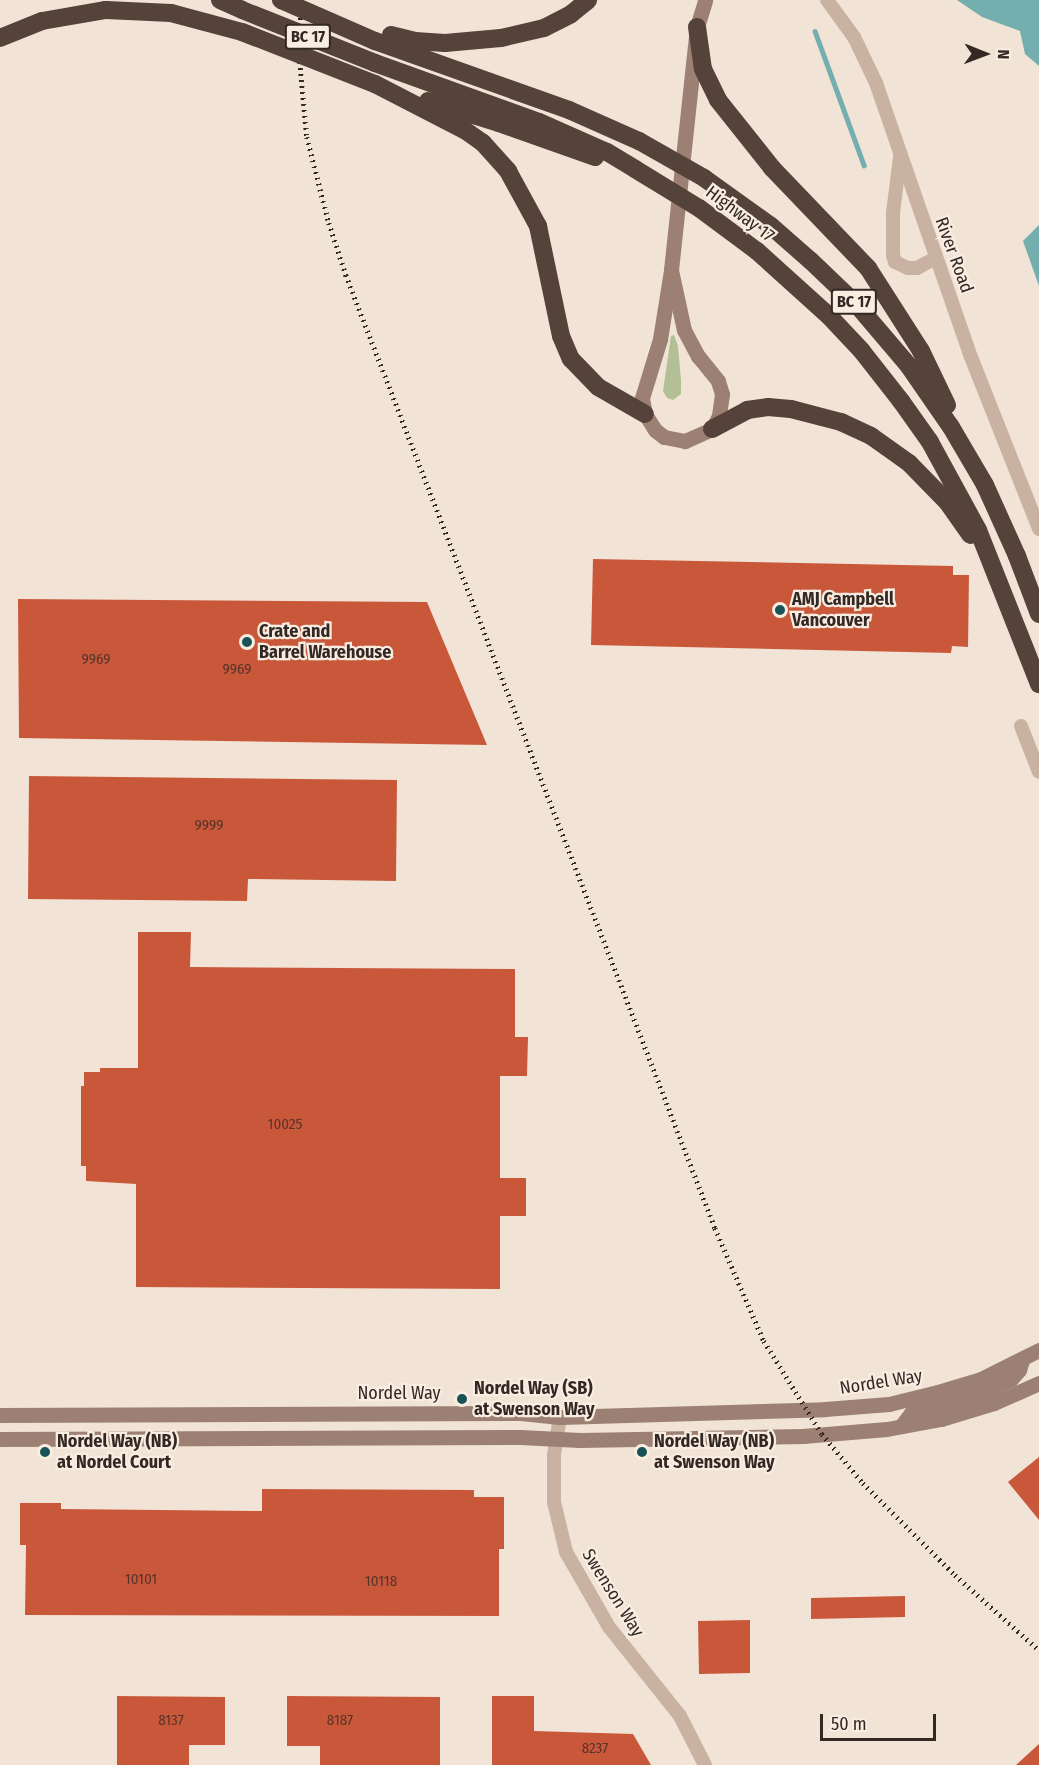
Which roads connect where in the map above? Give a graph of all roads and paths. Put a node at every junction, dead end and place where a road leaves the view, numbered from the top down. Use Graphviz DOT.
graph roads {
  1 [pos="220,0"];
  2 [pos="280,0"];
  3 [pos="292,0"];
  4 [pos="588,0"];
  5 [pos="695,0"];
  6 [pos="705,0"];
  7 [pos="827,0"];
  8 [pos="697,27"];
  9 [pos="375,35"];
  10 [pos="0,38"];
  11 [pos="375,84"];
  12 [pos="900,155"];
  13 [pos="635,169"];
  14 [pos="936,258"];
  15 [pos="671,270"];
  16 [pos="645,414"];
  17 [pos="712,429"];
  18 [pos="971,458"];
  19 [pos="1039,529"];
  20 [pos="998,576"];
  21 [pos="1039,614"];
  22 [pos="1039,684"];
  23 [pos="1021,726"];
  24 [pos="1039,771"];
  25 [pos="1039,1350"];
  26 [pos="1022,1360"];
  27 [pos="1039,1383"];
  28 [pos="2,1413"];
  29 [pos="560,1417"];
  30 [pos="901,1426"];
  31 [pos="0,1439"];
  32 [pos="557,1439"];
  33 [pos="705,1765"];
  1 -- 13 [label="highway, Highway 17 / BC 17, bridge"];
  2 -- 9 [label="highway, Highway 17 / BC 17, bridge"];
  3 -- 9 [label="highway"];
  4 -- 9 [label="highway"];
  5 -- 8 [label="street"];
  6 -- 8 [label="street"];
  7 -- 12 [label="street, River Road"];
  8 -- 15 [label="street"];
  8 -- 18 [label="highway"];
  9 -- 18 [label="highway, Highway 17 / BC 17, bridge"];
  10 -- 11 [label="highway, bridge"];
  11 -- 13 [label="highway"];
  11 -- 16 [label="highway"];
  12 -- 14 [label="street, River Road"];
  12 -- 14 [label="street"];
  13 -- 20 [label="highway, Highway 17 / BC 17, bridge"];
  14 -- 19 [label="street, River Road"];
  15 -- 16 [label="street"];
  15 -- 17 [label="street"];
  16 -- 17 [label="street"];
  17 -- 20 [label="highway, BC 17"];
  18 -- 21 [label="highway, Highway 17 / BC 17"];
  20 -- 22 [label="highway, Highway 17 / BC 17"];
  23 -- 24 [label="street"];
  25 -- 26 [label="street, Nordel Way"];
  26 -- 29 [label="street, Nordel Way"];
  26 -- 30 [label="street"];
  27 -- 30 [label="street"];
  28 -- 29 [label="street, Nordel Way"];
  29 -- 32 [label="street, Swenson Way"];
  30 -- 32 [label="street"];
  31 -- 32 [label="street"];
  32 -- 33 [label="street, Swenson Way"];
}
